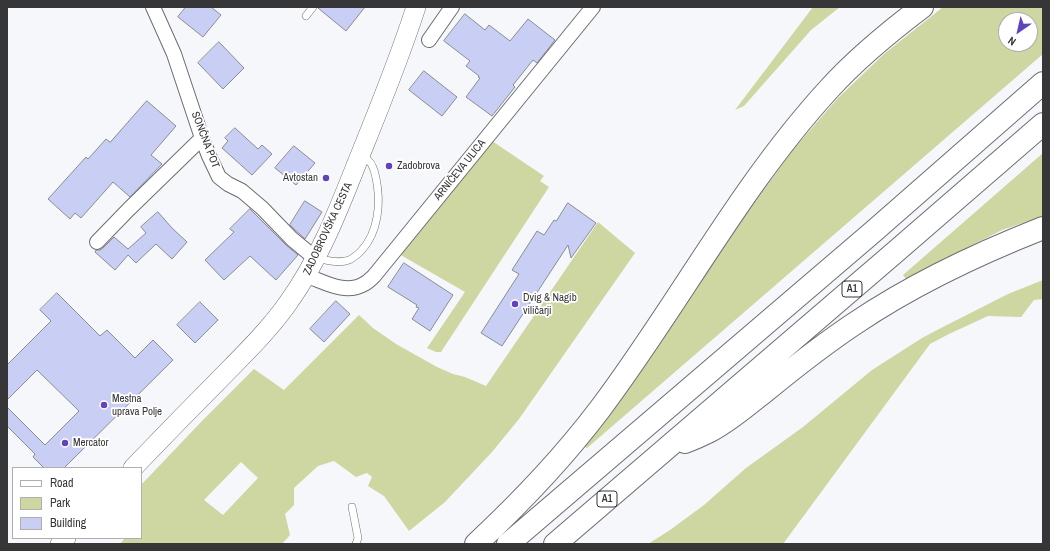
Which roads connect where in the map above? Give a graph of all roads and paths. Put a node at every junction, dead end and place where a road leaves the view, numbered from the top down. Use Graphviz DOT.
graph roads {
  1 [pos="153,7"];
  2 [pos="313,7"];
  3 [pos="416,7"];
  4 [pos="452,7"];
  5 [pos="592,7"];
  6 [pos="922,7"];
  7 [pos="306,16"];
  8 [pos="429,40"];
  9 [pos="1043,83"];
  10 [pos="1043,124"];
  11 [pos="202,138"];
  12 [pos="361,155"];
  13 [pos="1043,228"];
  14 [pos="97,242"];
  15 [pos="316,258"];
  16 [pos="307,276"];
  17 [pos="660,454"];
  18 [pos="134,467"];
  19 [pos="352,507"];
  20 [pos="356,544"];
  21 [pos="476,544"];
  22 [pos="508,544"];
  23 [pos="555,544"];
  1 -- 11 [label="street, SONČNA POT"];
  2 -- 7 [label="lane"];
  3 -- 12 [label="main road, ZADOBROVŠKA CESTA"];
  4 -- 8 [label="street"];
  5 -- 16 [label="street, ARNIČEVA ULICA"];
  6 -- 21 [label="highway"];
  9 -- 22 [label="highway"];
  10 -- 17 [label="highway, A1"];
  11 -- 14 [label="street"];
  11 -- 15 [label="street, SONČNA POT"];
  12 -- 15 [label="main road, ZADOBROVŠKA CESTA"];
  12 -- 15 [label="lane"];
  13 -- 17 [label="highway"];
  15 -- 16 [label="main road, ZADOBROVŠKA CESTA"];
  16 -- 18 [label="main road, ZADOBROVŠKA CESTA"];
  17 -- 23 [label="highway, A1"];
  19 -- 20 [label="lane"];
}
